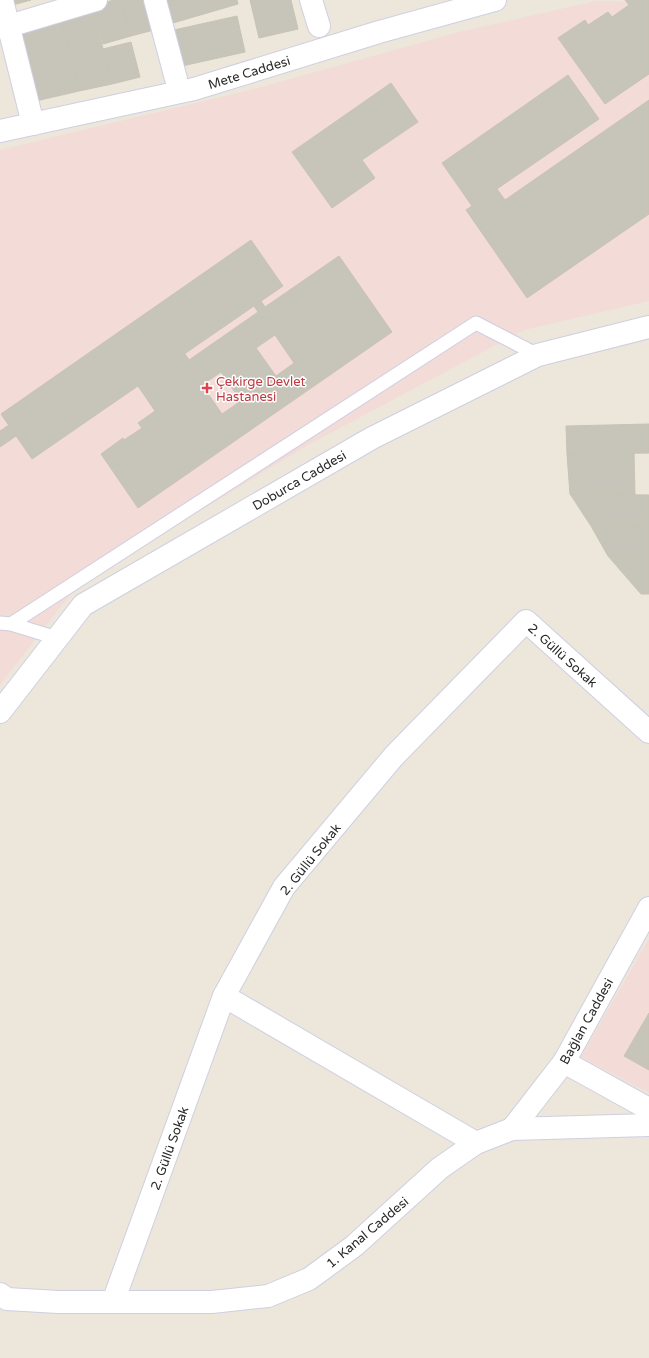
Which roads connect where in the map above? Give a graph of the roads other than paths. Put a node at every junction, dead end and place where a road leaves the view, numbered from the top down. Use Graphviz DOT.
graph roads {
  1 [pos="2,0"];
  2 [pos="96,0"];
  3 [pos="155,0"];
  4 [pos="311,0"];
  5 [pos="495,0"];
  6 [pos="9,26"];
  7 [pos="319,26"];
  8 [pos="176,79"];
  9 [pos="33,124"];
  10 [pos="0,131"];
  11 [pos="649,327"];
  12 [pos="538,355"];
  13 [pos="6,624"];
  14 [pos="57,638"];
  15 [pos="0,712"];
  16 [pos="649,732"];
  17 [pos="649,908"];
  18 [pos="224,996"];
  19 [pos="564,1062"];
  20 [pos="649,1109"];
  21 [pos="649,1125"];
  22 [pos="512,1129"];
  23 [pos="476,1143"];
  24 [pos="2,1297"];
  25 [pos="113,1302"];
  1 -- 6 [label="street"];
  2 -- 6 [label="street"];
  3 -- 8 [label="street"];
  4 -- 7 [label="street"];
  5 -- 9 [label="street, Mete Caddesi"];
  6 -- 9 [label="street"];
  9 -- 10 [label="street, Mete Caddesi"];
  11 -- 12 [label="street, Doburca Caddesi"];
  12 -- 13 [label="lane"];
  12 -- 14 [label="street, Doburca Caddesi"];
  13 -- 14 [label="lane"];
  14 -- 15 [label="street, Doburca Caddesi"];
  16 -- 18 [label="street, 2. Güllü Sokak"];
  17 -- 19 [label="street, Bağlan Caddesi"];
  18 -- 23 [label="street"];
  18 -- 25 [label="street, 2. Güllü Sokak"];
  19 -- 20 [label="street"];
  19 -- 22 [label="street, Bağlan Caddesi"];
  21 -- 22 [label="street, 1. Kanal Caddesi"];
  22 -- 23 [label="street, 1. Kanal Caddesi"];
  23 -- 25 [label="street, 1. Kanal Caddesi"];
  24 -- 25 [label="street, 1. Kanal Caddesi"];
}
